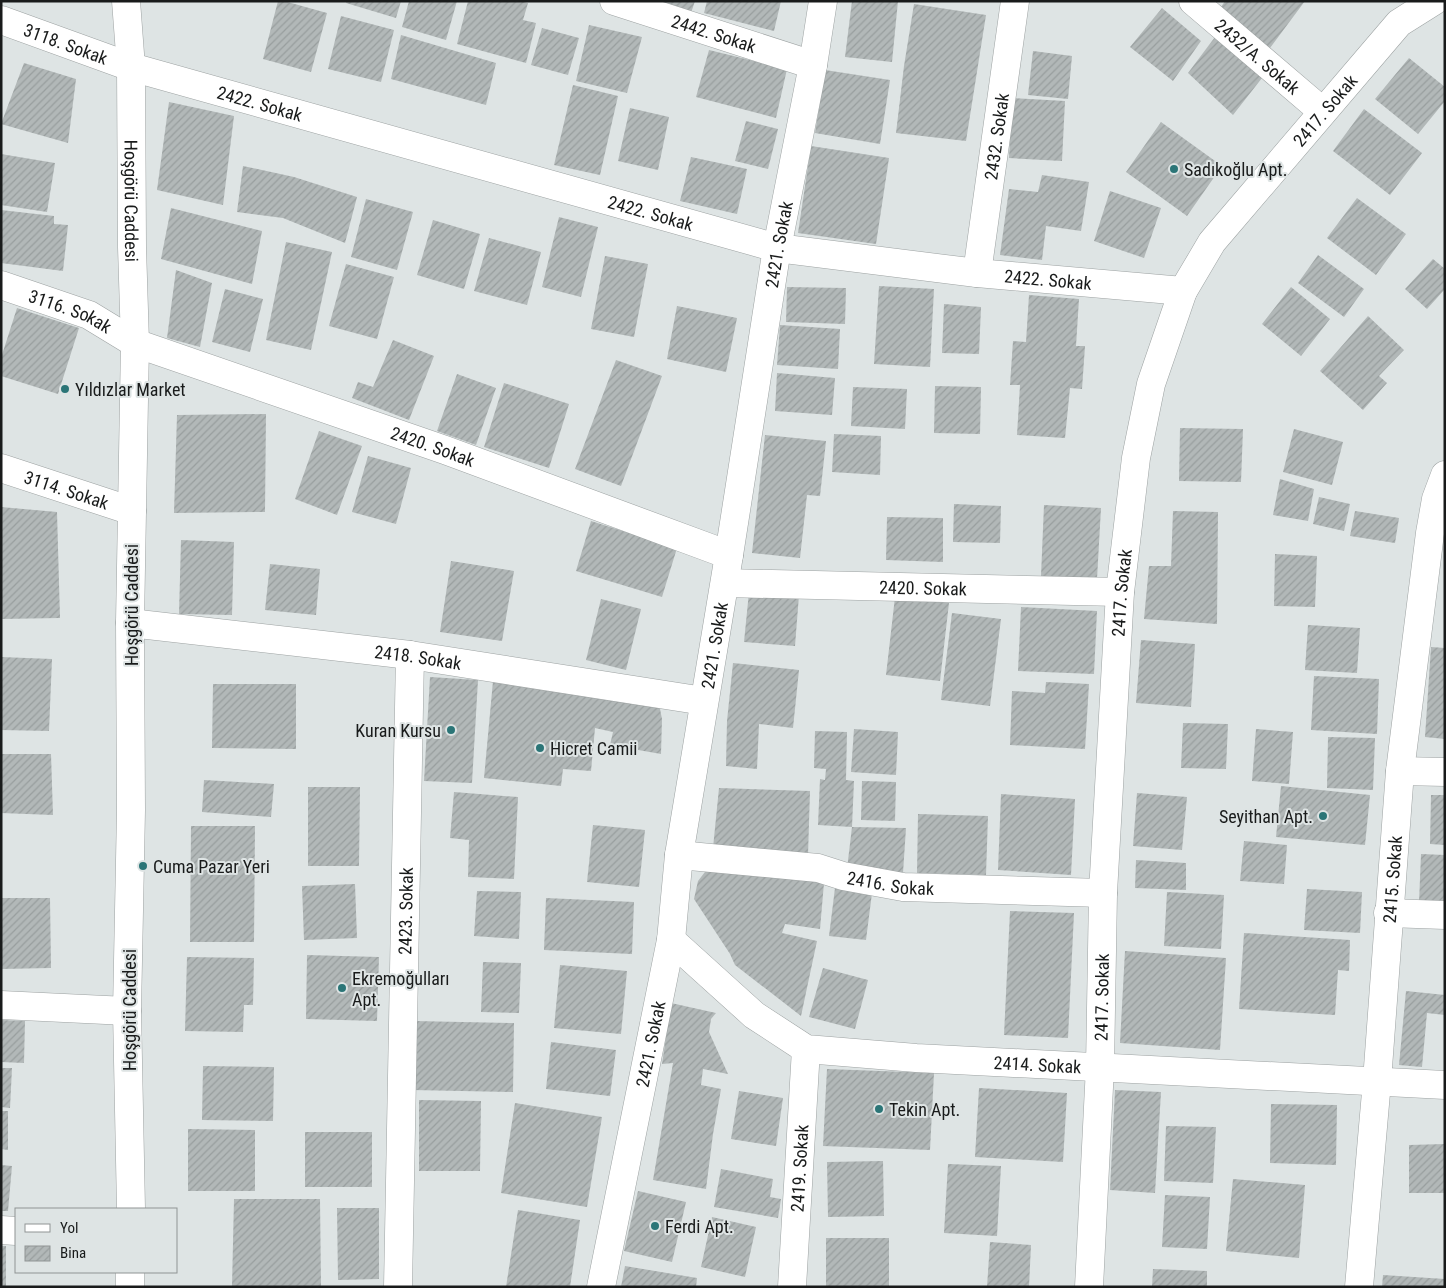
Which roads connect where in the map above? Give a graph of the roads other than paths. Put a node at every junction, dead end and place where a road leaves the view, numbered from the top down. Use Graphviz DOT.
graph roads {
  1 [pos="126,1"];
  2 [pos="614,1"];
  3 [pos="823,1"];
  4 [pos="1015,1"];
  5 [pos="1193,1"];
  6 [pos="1434,1"];
  7 [pos="1,20"];
  8 [pos="813,65"];
  9 [pos="131,66"];
  10 [pos="1322,111"];
  11 [pos="778,248"];
  12 [pos="977,273"];
  13 [pos="1,285"];
  14 [pos="1183,291"];
  15 [pos="135,342"];
  16 [pos="2,469"];
  17 [pos="1445,475"];
  18 [pos="132,511"];
  19 [pos="1437,533"];
  20 [pos="729,555"];
  21 [pos="724,583"];
  22 [pos="1120,592"];
  23 [pos="130,623"];
  24 [pos="410,655"];
  25 [pos="704,701"];
  26 [pos="1400,770"];
  27 [pos="1445,772"];
  28 [pos="679,855"];
  29 [pos="1103,893"];
  30 [pos="1388,913"];
  31 [pos="1445,915"];
  32 [pos="671,940"];
  33 [pos="1,1005"];
  34 [pos="128,1011"];
  35 [pos="806,1049"];
  36 [pos="1100,1067"];
  37 [pos="1377,1081"];
  38 [pos="1445,1085"];
  39 [pos="131,1208"];
  40 [pos="1,1230"];
  41 [pos="15,1231"];
  42 [pos="130,1273"];
  43 [pos="130,1287"];
  44 [pos="398,1287"];
  45 [pos="601,1287"];
  46 [pos="792,1287"];
  47 [pos="1089,1287"];
  48 [pos="1359,1287"];
  1 -- 9 [label="street, Hoşgörü Caddesi"];
  2 -- 8 [label="street, 2442. Sokak"];
  3 -- 8 [label="street, 2421. Sokak"];
  4 -- 12 [label="street, 2432. Sokak"];
  5 -- 10 [label="street, 2432/A. Sokak"];
  6 -- 10 [label="street, 2417. Sokak"];
  7 -- 9 [label="street, 3118. Sokak"];
  8 -- 11 [label="street, 2421. Sokak"];
  9 -- 11 [label="street, 2422. Sokak"];
  9 -- 15 [label="street, Hoşgörü Caddesi"];
  10 -- 14 [label="street, 2417. Sokak"];
  11 -- 12 [label="street, 2422. Sokak"];
  11 -- 20 [label="street, 2421. Sokak"];
  12 -- 14 [label="street, 2422. Sokak"];
  13 -- 15 [label="street, 3116. Sokak"];
  14 -- 22 [label="street, 2417. Sokak"];
  15 -- 18 [label="street, Hoşgörü Caddesi"];
  15 -- 20 [label="street, 2420. Sokak"];
  16 -- 18 [label="street, 3114. Sokak"];
  17 -- 19 [label="street, 2415. Sokak"];
  18 -- 23 [label="street, Hoşgörü Caddesi"];
  19 -- 26 [label="street, 2415. Sokak"];
  20 -- 21 [label="street, 2421. Sokak"];
  21 -- 22 [label="street, 2420. Sokak"];
  21 -- 25 [label="street, 2421. Sokak"];
  22 -- 29 [label="street, 2417. Sokak"];
  23 -- 24 [label="street, 2418. Sokak"];
  23 -- 34 [label="street, Hoşgörü Caddesi"];
  24 -- 25 [label="street, 2418. Sokak"];
  24 -- 44 [label="street, 2423. Sokak"];
  25 -- 28 [label="street, 2421. Sokak"];
  26 -- 27 [label="street"];
  26 -- 30 [label="street, 2415. Sokak"];
  28 -- 29 [label="street, 2416. Sokak"];
  28 -- 32 [label="street, 2421. Sokak"];
  29 -- 36 [label="street, 2417. Sokak"];
  30 -- 31 [label="street"];
  30 -- 37 [label="street, 2415. Sokak"];
  32 -- 35 [label="street, 2414. Sokak"];
  32 -- 45 [label="street, 2421. Sokak"];
  33 -- 34 [label="street"];
  34 -- 39 [label="street, Hoşgörü Caddesi"];
  35 -- 36 [label="street, 2414. Sokak"];
  35 -- 46 [label="street, 2419. Sokak"];
  36 -- 37 [label="street, 2414. Sokak"];
  36 -- 47 [label="street, 2417. Sokak"];
  37 -- 38 [label="street, 2414. Sokak"];
  37 -- 48 [label="street, 2415. Sokak"];
  40 -- 41 [label="street"];
  42 -- 43 [label="street"];
}
